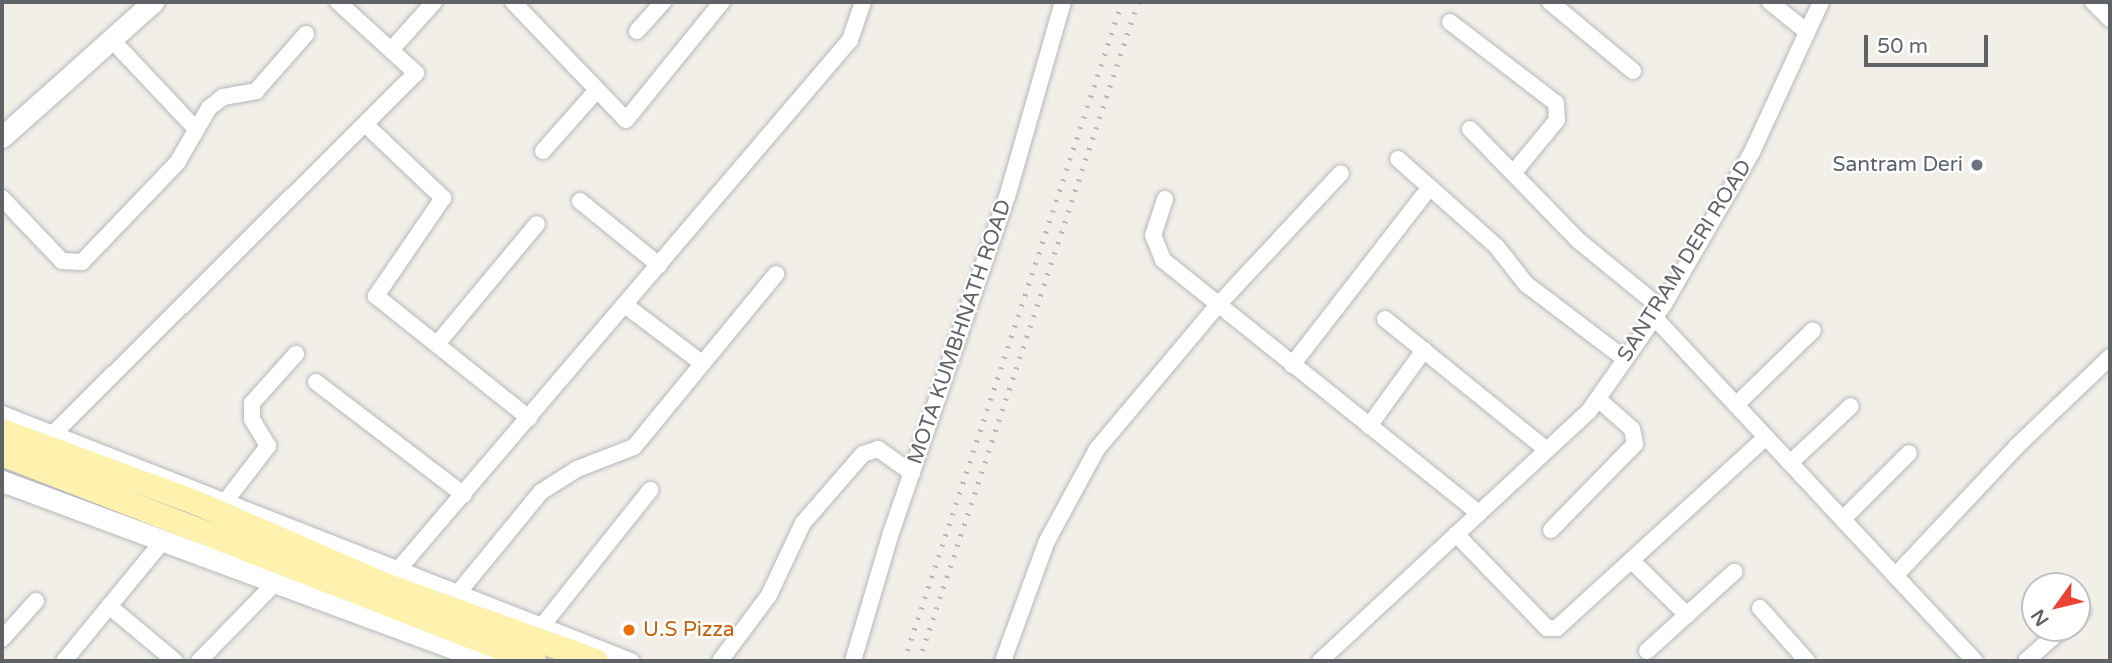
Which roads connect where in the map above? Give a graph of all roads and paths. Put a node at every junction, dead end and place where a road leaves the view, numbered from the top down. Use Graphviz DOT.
graph roads {
  1 [pos="153,2"];
  2 [pos="338,2"];
  3 [pos="434,2"];
  4 [pos="513,2"];
  5 [pos="663,2"];
  6 [pos="722,2"];
  7 [pos="863,2"];
  8 [pos="1063,2"];
  9 [pos="1550,2"];
  10 [pos="1770,2"];
  11 [pos="1821,2"];
  12 [pos="2093,2"];
  13 [pos="2110,19"];
  14 [pos="1450,22"];
  15 [pos="637,31"];
  16 [pos="1806,31"];
  17 [pos="306,34"];
  18 [pos="111,40"];
  19 [pos="391,50"];
  20 [pos="1633,71"];
  21 [pos="597,90"];
  22 [pos="365,124"];
  23 [pos="195,128"];
  24 [pos="1470,129"];
  25 [pos="2,137"];
  26 [pos="543,151"];
  27 [pos="1398,159"];
  28 [pos="1515,172"];
  29 [pos="1341,173"];
  30 [pos="1430,187"];
  31 [pos="2,198"];
  32 [pos="1165,199"];
  33 [pos="580,201"];
  34 [pos="537,224"];
  35 [pos="659,265"];
  36 [pos="776,274"];
  37 [pos="625,305"];
  38 [pos="1218,305"];
  39 [pos="1658,313"];
  40 [pos="1385,319"];
  41 [pos="1813,330"];
  42 [pos="437,344"];
  43 [pos="1424,350"];
  44 [pos="296,354"];
  45 [pos="2110,357"];
  46 [pos="1625,359"];
  47 [pos="702,363"];
  48 [pos="1292,365"];
  49 [pos="316,382"];
  50 [pos="1598,399"];
  51 [pos="1736,405"];
  52 [pos="1851,406"];
  53 [pos="2,414"];
  54 [pos="529,418"];
  55 [pos="1369,426"];
  56 [pos="2,431"];
  57 [pos="52,435"];
  58 [pos="1766,437"];
  59 [pos="1547,450"];
  60 [pos="1909,453"];
  61 [pos="2,454"];
  62 [pos="1790,463"];
  63 [pos="912,472"];
  64 [pos="2,481"];
  65 [pos="650,490"];
  66 [pos="464,495"];
  67 [pos="225,502"];
  68 [pos="1479,513"];
  69 [pos="1843,519"];
  70 [pos="1551,530"];
  71 [pos="1456,534"];
  72 [pos="162,542"];
  73 [pos="1633,562"];
  74 [pos="397,571"];
  75 [pos="1734,572"];
  76 [pos="1895,576"];
  77 [pos="275,583"];
  78 [pos="458,593"];
  79 [pos="36,601"];
  80 [pos="109,606"];
  81 [pos="1760,608"];
  82 [pos="1687,615"];
  83 [pos="542,626"];
  84 [pos="2,639"];
  85 [pos="2047,642"];
  86 [pos="1647,650"];
  87 [pos="72,658"];
  88 [pos="175,661"];
  89 [pos="199,661"];
  90 [pos="488,661"];
  91 [pos="534,661"];
  92 [pos="596,661"];
  93 [pos="631,661"];
  94 [pos="720,661"];
  95 [pos="853,661"];
  96 [pos="1003,661"];
  97 [pos="1320,661"];
  98 [pos="1807,661"];
  99 [pos="1975,661"];
  100 [pos="2026,661"];
  1 -- 18 [label="main road"];
  2 -- 19 [label="street"];
  3 -- 19 [label="street"];
  4 -- 21 [label="street"];
  5 -- 15 [label="street"];
  6 -- 21 [label="street"];
  7 -- 35 [label="street"];
  8 -- 63 [label="street, MOTA KUMBHNATH ROAD"];
  9 -- 20 [label="street"];
  10 -- 16 [label="street"];
  11 -- 16 [label="street, SANTRAM DERI ROAD"];
  12 -- 13 [label="street"];
  14 -- 28 [label="street"];
  16 -- 39 [label="street, SANTRAM DERI ROAD"];
  17 -- 23 [label="street"];
  18 -- 23 [label="street"];
  18 -- 25 [label="main road"];
  19 -- 22 [label="street"];
  21 -- 26 [label="street"];
  22 -- 42 [label="street"];
  22 -- 57 [label="street"];
  23 -- 31 [label="street"];
  24 -- 28 [label="street"];
  27 -- 30 [label="street"];
  28 -- 39 [label="street"];
  29 -- 38 [label="street"];
  30 -- 46 [label="street"];
  30 -- 48 [label="street"];
  32 -- 38 [label="street"];
  33 -- 35 [label="street"];
  34 -- 42 [label="street"];
  35 -- 37 [label="street"];
  36 -- 47 [label="street"];
  37 -- 47 [label="street"];
  37 -- 54 [label="street"];
  38 -- 48 [label="street"];
  38 -- 96 [label="street"];
  39 -- 46 [label="street, SANTRAM DERI ROAD"];
  39 -- 51 [label="street"];
  40 -- 43 [label="street"];
  41 -- 51 [label="street"];
  42 -- 54 [label="street"];
  43 -- 55 [label="street"];
  43 -- 59 [label="street"];
  44 -- 67 [label="street"];
  45 -- 76 [label="street"];
  46 -- 50 [label="street, SANTRAM DERI ROAD"];
  47 -- 78 [label="street"];
  48 -- 55 [label="street"];
  49 -- 66 [label="street"];
  50 -- 59 [label="street, SANTRAM DERI ROAD"];
  50 -- 70 [label="street"];
  51 -- 58 [label="street"];
  52 -- 62 [label="street"];
  53 -- 57 [label="street"];
  54 -- 66 [label="street"];
  55 -- 68 [label="street"];
  56 -- 92 [label="main road"];
  57 -- 67 [label="street"];
  58 -- 62 [label="street"];
  58 -- 73 [label="street"];
  59 -- 68 [label="street, SANTRAM DERI ROAD"];
  60 -- 69 [label="street"];
  61 -- 91 [label="main road"];
  62 -- 69 [label="street"];
  63 -- 94 [label="street"];
  63 -- 95 [label="street, MOTA KUMBHNATH ROAD"];
  64 -- 72 [label="main road"];
  65 -- 83 [label="street"];
  66 -- 74 [label="street"];
  67 -- 74 [label="street"];
  68 -- 71 [label="street, SANTRAM DERI ROAD"];
  69 -- 76 [label="street"];
  71 -- 73 [label="street"];
  71 -- 97 [label="street, SANTRAM DERI ROAD"];
  72 -- 77 [label="main road"];
  72 -- 80 [label="street"];
  73 -- 82 [label="street"];
  74 -- 78 [label="street"];
  75 -- 82 [label="street"];
  76 -- 99 [label="street"];
  77 -- 89 [label="street"];
  77 -- 90 [label="main road"];
  78 -- 83 [label="street"];
  79 -- 84 [label="street"];
  80 -- 87 [label="street"];
  80 -- 88 [label="street"];
  81 -- 98 [label="street"];
  82 -- 86 [label="street"];
  83 -- 93 [label="street"];
  85 -- 100 [label="street"];
}
